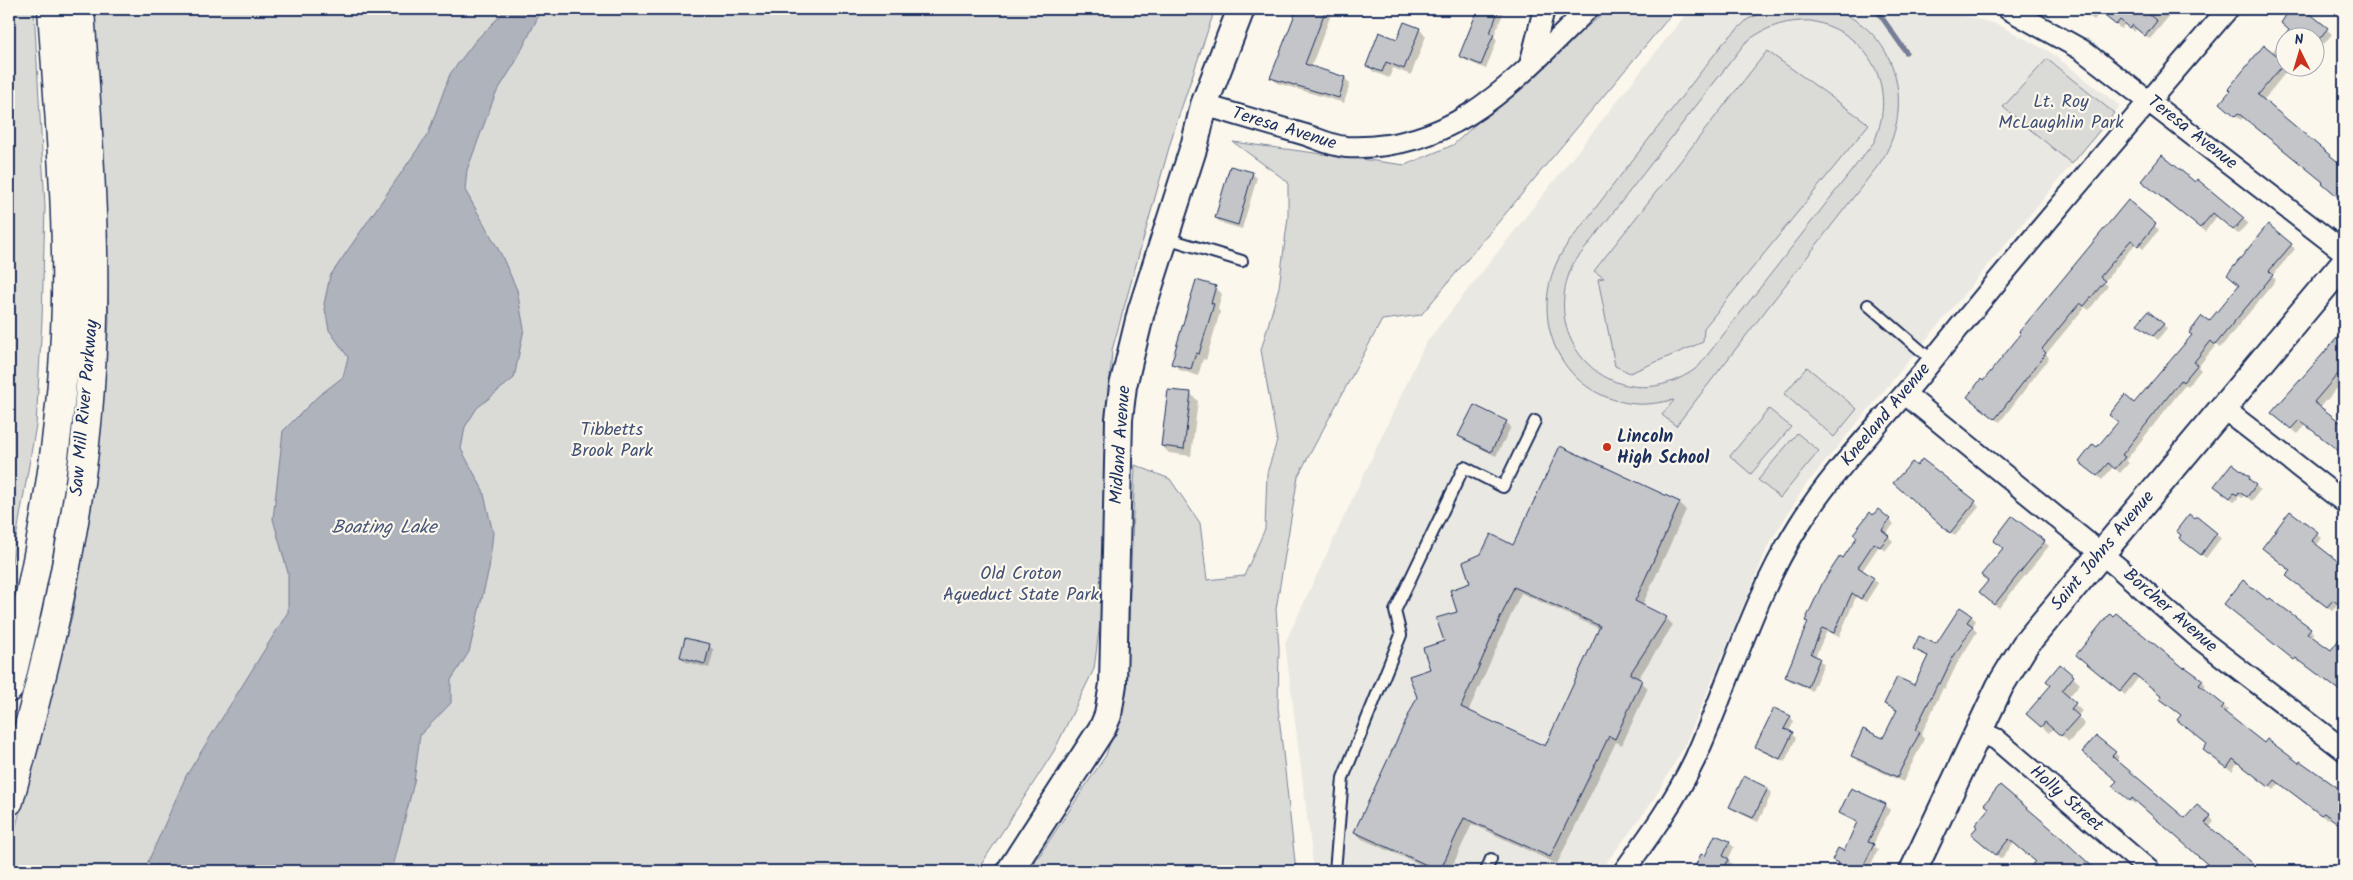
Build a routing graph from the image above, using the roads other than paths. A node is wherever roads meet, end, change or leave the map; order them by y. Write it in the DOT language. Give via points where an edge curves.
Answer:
graph roads {
  1 [pos="52,9"];
  2 [pos="80,9"];
  3 [pos="1241,9"];
  4 [pos="1544,9"];
  5 [pos="1588,9"];
  6 [pos="2008,9"];
  7 [pos="2228,9"];
  8 [pos="1530,65"];
  9 [pos="2150,100"];
  10 [pos="1204,105"];
  11 [pos="1165,237"];
  12 [pos="2344,252"];
  13 [pos="1242,261"];
  14 [pos="2344,263"];
  15 [pos="1868,304"];
  16 [pos="1932,360"];
  17 [pos="1905,394"];
  18 [pos="2223,408"];
  19 [pos="1535,421"];
  20 [pos="2344,502"];
  21 [pos="2102,554"];
  22 [pos="9,688"];
  23 [pos="1978,731"];
  24 [pos="2344,750"];
  25 [pos="9,801"];
  26 [pos="1491,859"];
  27 [pos="1010,871"];
  28 [pos="1335,871"];
  29 [pos="1486,871"];
  30 [pos="1624,871"];
  31 [pos="1913,871"];
  32 [pos="2150,871"];
  1 -- 22 [label="highway, Saw Mill River Parkway" via="65,207 65,334 46,518"];
  2 -- 25 [label="highway, Saw Mill River Parkway" via="95,250 90,388 76,506 63,579"];
  3 -- 10 [label="street, Midland Avenue"];
  4 -- 8 [label="street"];
  5 -- 8 [label="street, Teresa Avenue"];
  6 -- 9 [label="street, Teresa Avenue" via="2082,50"];
  7 -- 9 [label="street, Kneeland Avenue"];
  8 -- 10 [label="street, Teresa Avenue" via="1507,88 1469,116 1424,135 1379,145 1344,147"];
  9 -- 12 [label="street, Teresa Avenue"];
  9 -- 16 [label="street, Kneeland Avenue"];
  10 -- 11 [label="street, Midland Avenue"];
  11 -- 13 [label="lane"];
  11 -- 27 [label="street, Midland Avenue" via="1123,386 1119,419 1114,651 1108,715"];
  14 -- 18 [label="street, Saint Johns Avenue"];
  15 -- 16 [label="lane"];
  16 -- 17 [label="street, Kneeland Avenue"];
  17 -- 21 [label="street, Borcher Avenue"];
  17 -- 30 [label="street, Kneeland Avenue" via="1860,444 1799,524 1751,618 1694,760 1673,801"];
  18 -- 20 [label="street"];
  18 -- 21 [label="street, Saint Johns Avenue"];
  19 -- 28 [label="lane" via="1503,487 1464,467 1395,611 1401,635 1343,778"];
  21 -- 23 [label="street, Saint Johns Avenue" via="2025,645"];
  21 -- 24 [label="street, Borcher Avenue" via="2196,636"];
  23 -- 31 [label="street, Saint Johns Avenue"];
  23 -- 32 [label="street, Holly Street" via="1996,739"];
  26 -- 29 [label="lane"];
}
